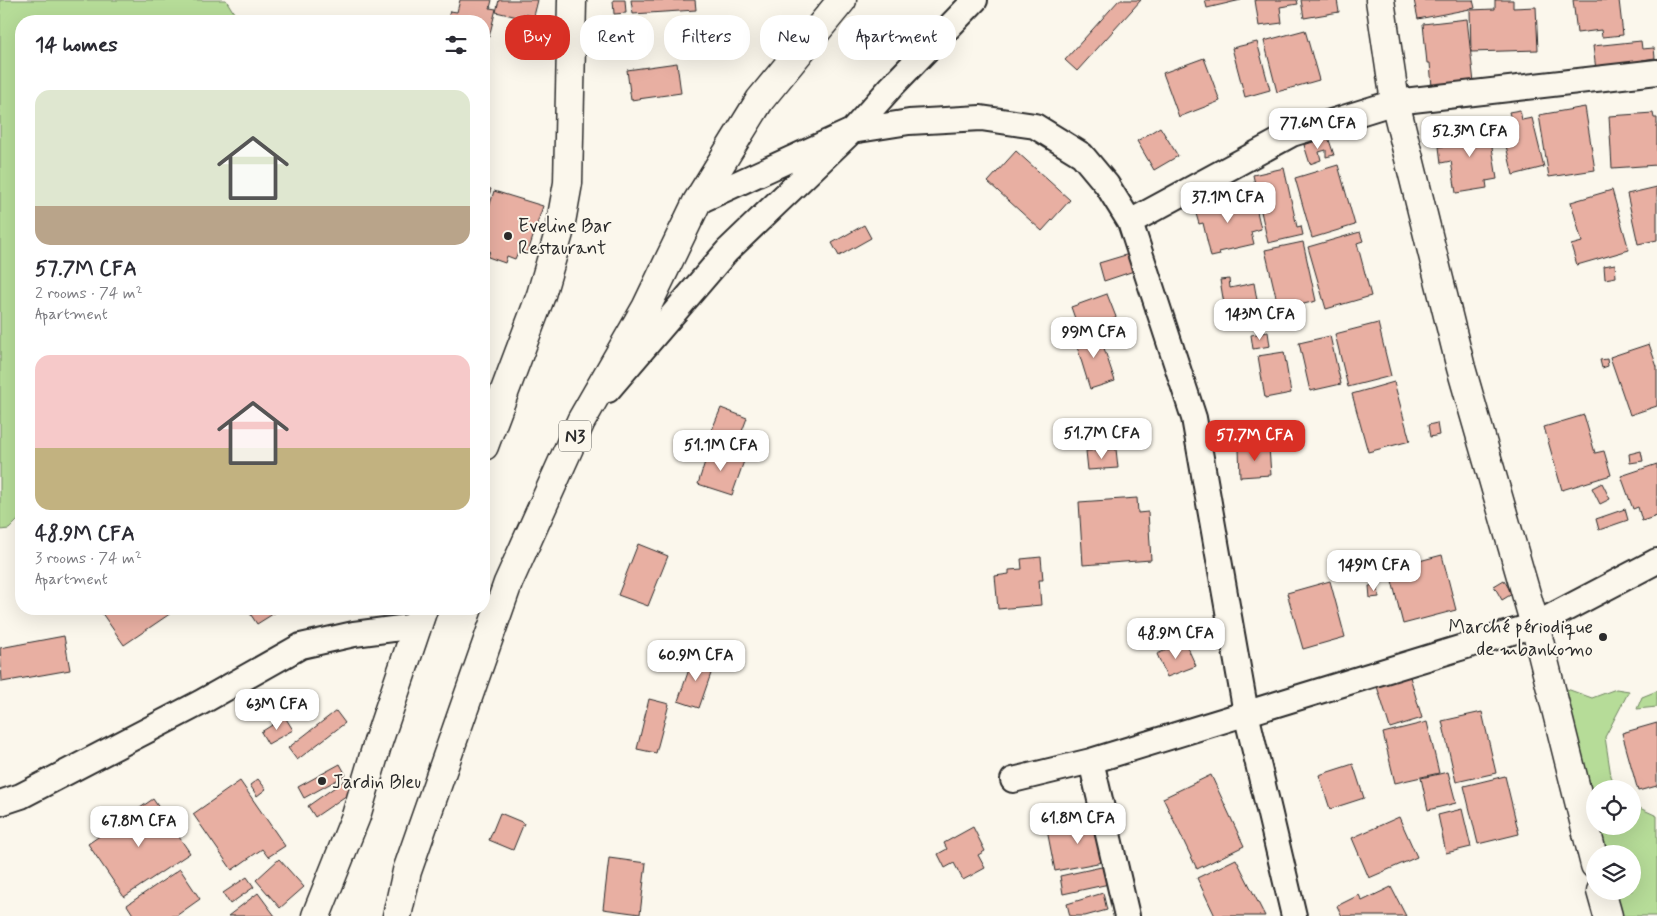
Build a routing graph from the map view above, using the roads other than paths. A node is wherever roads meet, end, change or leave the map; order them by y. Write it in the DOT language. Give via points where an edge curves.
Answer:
graph roads {
  1 [pos="572,0"];
  2 [pos="842,0"];
  3 [pos="975,0"];
  4 [pos="1380,0"];
  5 [pos="1657,72"];
  6 [pos="1395,102"];
  7 [pos="852,131"];
  8 [pos="697,202"];
  9 [pos="1130,222"];
  10 [pos="581,421"];
  11 [pos="490,430"];
  12 [pos="1657,561"];
  13 [pos="419,618"];
  14 [pos="1535,625"];
  15 [pos="1246,713"];
  16 [pos="1091,761"];
  17 [pos="1013,780"];
  18 [pos="0,803"];
  19 [pos="1590,845"];
  20 [pos="1604,900"];
  21 [pos="316,916"];
  22 [pos="396,916"];
  23 [pos="1127,916"];
  24 [pos="1294,916"];
  25 [pos="1608,916"];
  1 -- 11 [label="main road" via="568,184 559,233 541,295"];
  2 -- 8 [label="main road, N3" via="760,100"];
  3 -- 7 [label="street"];
  4 -- 6 [label="main road"];
  5 -- 6 [label="street"];
  6 -- 9 [label="street" via="1292,134"];
  6 -- 14 [label="main road" via="1461,368"];
  7 -- 8 [label="street"];
  7 -- 9 [label="street" via="909,122 981,118 1035,126 1082,155 1107,185"];
  7 -- 10 [label="street" via="727,251"];
  8 -- 10 [label="main road, N3" via="646,308"];
  9 -- 15 [label="street" via="1194,418"];
  10 -- 22 [label="main road, N3" via="508,583 408,871"];
  12 -- 14 [label="street"];
  13 -- 18 [label="street" via="301,646 192,707 21,796"];
  13 -- 21 [label="main road" via="356,816"];
  14 -- 15 [label="street"];
  14 -- 19 [label="main road"];
  15 -- 16 [label="street"];
  15 -- 24 [label="street"];
  16 -- 17 [label="street"];
  16 -- 23 [label="street"];
  20 -- 25 [label="main road"];
}
